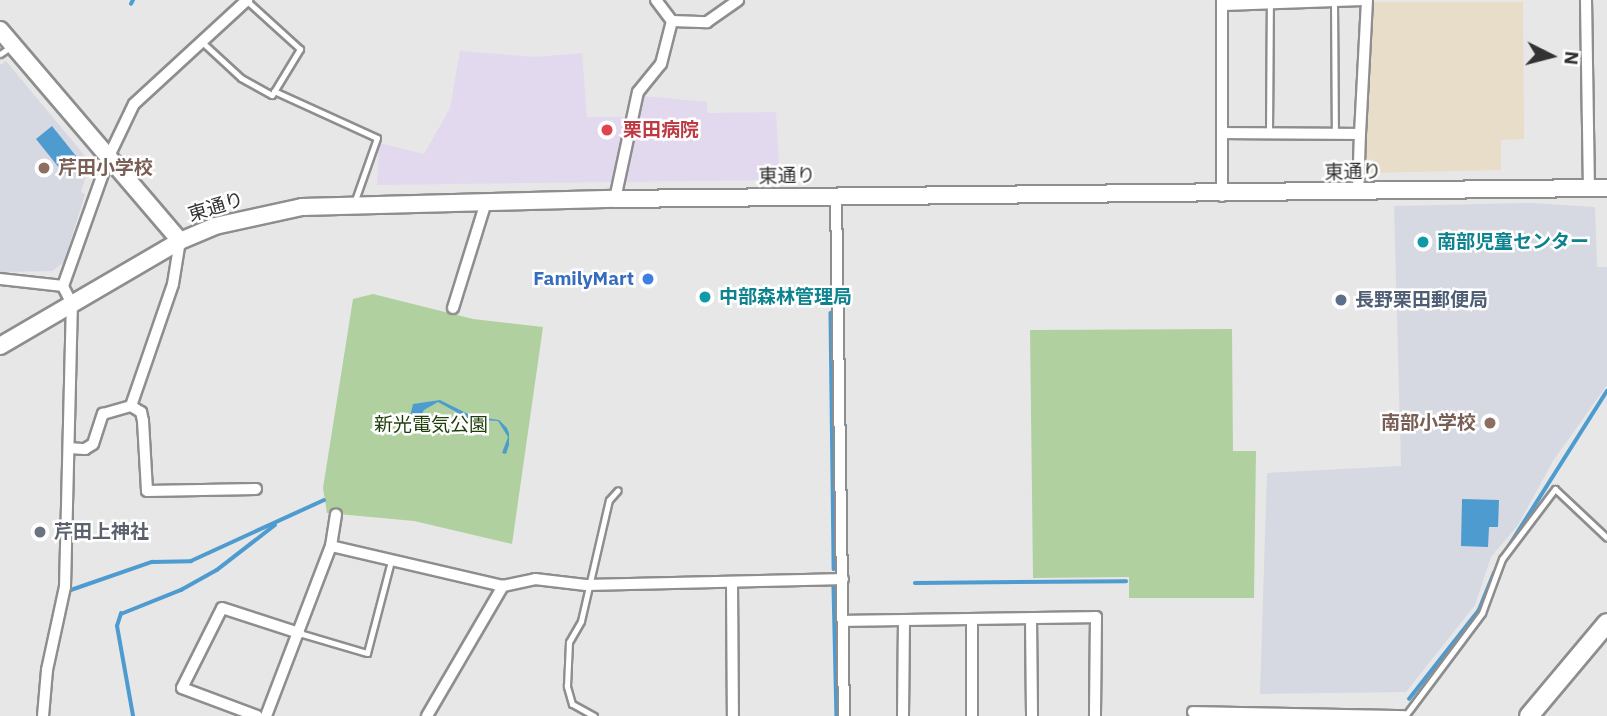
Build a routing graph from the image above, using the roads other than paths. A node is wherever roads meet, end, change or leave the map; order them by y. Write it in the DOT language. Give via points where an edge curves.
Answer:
graph roads {
  1 [pos="247,0"];
  2 [pos="656,0"];
  3 [pos="738,0"];
  4 [pos="1366,0"];
  5 [pos="1586,0"];
  6 [pos="1334,1"];
  7 [pos="1220,2"];
  8 [pos="1270,3"];
  9 [pos="672,21"];
  10 [pos="0,30"];
  11 [pos="200,40"];
  12 [pos="6,50"];
  13 [pos="274,91"];
  14 [pos="1223,133"];
  15 [pos="1269,134"];
  16 [pos="1335,134"];
  17 [pos="1360,134"];
  18 [pos="110,154"];
  19 [pos="1588,188"];
  20 [pos="1607,188"];
  21 [pos="1358,193"];
  22 [pos="1222,196"];
  23 [pos="836,197"];
  24 [pos="614,199"];
  25 [pos="486,202"];
  26 [pos="354,204"];
  27 [pos="180,241"];
  28 [pos="0,279"];
  29 [pos="64,286"];
  30 [pos="72,304"];
  31 [pos="453,308"];
  32 [pos="0,346"];
  33 [pos="131,406"];
  34 [pos="69,448"];
  35 [pos="256,489"];
  36 [pos="618,490"];
  37 [pos="336,514"];
  38 [pos="1607,538"];
  39 [pos="331,546"];
  40 [pos="391,561"];
  41 [pos="843,579"];
  42 [pos="732,584"];
  43 [pos="586,585"];
  44 [pos="503,586"];
  45 [pos="1031,618"];
  46 [pos="972,619"];
  47 [pos="904,620"];
  48 [pos="843,621"];
  49 [pos="1607,623"];
  50 [pos="299,633"];
  51 [pos="1193,712"];
  52 [pos="43,716"];
  53 [pos="257,716"];
  54 [pos="267,716"];
  55 [pos="427,716"];
  56 [pos="594,716"];
  57 [pos="733,716"];
  58 [pos="844,716"];
  59 [pos="903,716"];
  60 [pos="972,716"];
  61 [pos="1032,716"];
  62 [pos="1095,716"];
  63 [pos="1405,716"];
  64 [pos="1529,716"];
  1 -- 11 [label="street"];
  1 -- 13 [label="lane" via="300,49"];
  2 -- 9 [label="street"];
  3 -- 9 [label="street" via="707,22"];
  4 -- 6 [label="street"];
  4 -- 17 [label="street"];
  5 -- 19 [label="street"];
  6 -- 8 [label="street"];
  6 -- 16 [label="lane"];
  7 -- 8 [label="street"];
  7 -- 14 [label="street"];
  8 -- 15 [label="lane"];
  9 -- 24 [label="street" via="661,64 638,92"];
  10 -- 12 [label="street"];
  11 -- 13 [label="lane" via="241,78 272,95"];
  11 -- 18 [label="street" via="134,104"];
  12 -- 18 [label="street"];
  13 -- 26 [label="lane" via="377,138"];
  14 -- 15 [label="street"];
  14 -- 22 [label="street"];
  15 -- 16 [label="street"];
  16 -- 17 [label="street"];
  17 -- 21 [label="street"];
  18 -- 27 [label="street" via="156,217"];
  18 -- 29 [label="street"];
  19 -- 20 [label="street, 東通り"];
  19 -- 21 [label="street, 東通り"];
  21 -- 22 [label="street, 東通り"];
  22 -- 23 [label="street, 東通り"];
  23 -- 24 [label="street, 東通り"];
  23 -- 41 [label="street"];
  24 -- 25 [label="street, 東通り"];
  25 -- 26 [label="street, 東通り"];
  25 -- 31 [label="street"];
  26 -- 27 [label="street, 東通り" via="265,214 215,226"];
  27 -- 30 [label="street, 東通り"];
  27 -- 33 [label="street" via="173,284"];
  28 -- 29 [label="street"];
  29 -- 30 [label="street"];
  30 -- 32 [label="street, 東通り"];
  30 -- 34 [label="street"];
  33 -- 34 [label="street" via="103,414 93,444 85,449"];
  33 -- 35 [label="street" via="141,412 143,421 147,491"];
  34 -- 52 [label="street" via="65,587 47,670"];
  36 -- 43 [label="lane" via="609,500"];
  37 -- 39 [label="street"];
  38 -- 63 [label="lane" via="1555,489 1502,559 1482,613"];
  39 -- 40 [label="street"];
  39 -- 50 [label="street"];
  40 -- 44 [label="street"];
  40 -- 50 [label="lane" via="368,653"];
  41 -- 42 [label="street"];
  41 -- 48 [label="street"];
  42 -- 43 [label="street"];
  42 -- 57 [label="street"];
  43 -- 44 [label="street" via="535,579"];
  43 -- 56 [label="lane" via="581,621 569,642 567,686 572,704"];
  44 -- 55 [label="street"];
  45 -- 46 [label="street"];
  45 -- 61 [label="street"];
  45 -- 62 [label="street" via="1096,617"];
  46 -- 47 [label="street"];
  46 -- 60 [label="street"];
  47 -- 48 [label="street"];
  47 -- 59 [label="street"];
  48 -- 58 [label="street"];
  49 -- 64 [label="main road"];
  50 -- 53 [label="street" via="222,608 182,688"];
  50 -- 54 [label="street"];
  51 -- 63 [label="street"];
}
